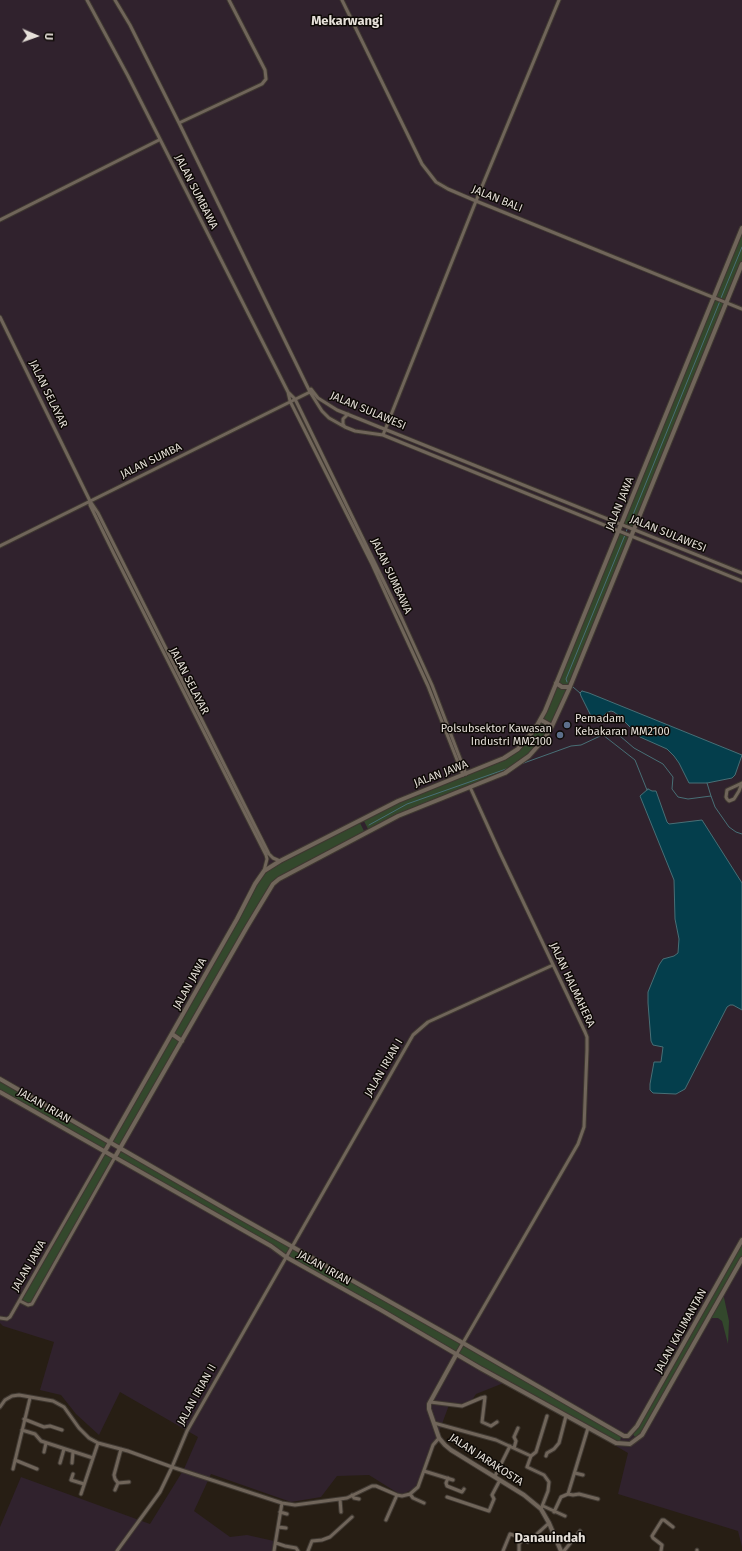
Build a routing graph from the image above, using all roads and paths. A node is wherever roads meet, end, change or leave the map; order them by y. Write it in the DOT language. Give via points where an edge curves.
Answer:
graph roads {
  1 [pos="87,0"];
  2 [pos="115,0"];
  3 [pos="229,0"];
  4 [pos="342,0"];
  5 [pos="559,0"];
  6 [pos="179,123"];
  7 [pos="159,140"];
  8 [pos="476,201"];
  9 [pos="0,220"];
  10 [pos="742,228"];
  11 [pos="742,264"];
  12 [pos="715,298"];
  13 [pos="725,302"];
  14 [pos="742,309"];
  15 [pos="0,317"];
  16 [pos="308,386"];
  17 [pos="288,392"];
  18 [pos="310,392"];
  19 [pos="295,399"];
  20 [pos="290,401"];
  21 [pos="348,414"];
  22 [pos="345,427"];
  23 [pos="385,429"];
  24 [pos="383,435"];
  25 [pos="90,501"];
  26 [pos="623,525"];
  27 [pos="633,529"];
  28 [pos="620,531"];
  29 [pos="630,535"];
  30 [pos="0,546"];
  31 [pos="366,549"];
  32 [pos="742,573"];
  33 [pos="742,581"];
  34 [pos="556,683"];
  35 [pos="570,687"];
  36 [pos="541,720"];
  37 [pos="552,726"];
  38 [pos="465,775"];
  39 [pos="742,783"];
  40 [pos="470,787"];
  41 [pos="261,843"];
  42 [pos="280,861"];
  43 [pos="264,871"];
  44 [pos="553,965"];
  45 [pos="172,1034"];
  46 [pos="182,1041"];
  47 [pos="0,1079"];
  48 [pos="0,1092"];
  49 [pos="110,1142"];
  50 [pos="120,1149"];
  51 [pos="105,1151"];
  52 [pos="115,1157"];
  53 [pos="742,1240"];
  54 [pos="292,1246"];
  55 [pos="286,1257"];
  56 [pos="742,1259"];
  57 [pos="20,1300"];
  58 [pos="0,1318"];
  59 [pos="463,1342"];
  60 [pos="456,1355"];
  61 [pos="30,1398"];
  62 [pos="430,1402"];
  63 [pos="0,1407"];
  64 [pos="547,1416"];
  65 [pos="566,1416"];
  66 [pos="24,1419"];
  67 [pos="497,1422"];
  68 [pos="434,1423"];
  69 [pos="518,1428"];
  70 [pos="588,1428"];
  71 [pos="22,1430"];
  72 [pos="62,1430"];
  73 [pos="634,1431"];
  74 [pos="619,1434"];
  75 [pos="642,1435"];
  76 [pos="439,1438"];
  77 [pos="46,1442"];
  78 [pos="98,1443"];
  79 [pos="616,1443"];
  80 [pos="510,1446"];
  81 [pos="514,1448"];
  82 [pos="64,1449"];
  83 [pos="121,1449"];
  84 [pos="44,1452"];
  85 [pos="73,1452"];
  86 [pos="531,1456"];
  87 [pos="546,1456"];
  88 [pos="93,1458"];
  89 [pos="15,1460"];
  90 [pos="60,1463"];
  91 [pos="72,1463"];
  92 [pos="172,1467"];
  93 [pos="14,1469"];
  94 [pos="37,1469"];
  95 [pos="424,1471"];
  96 [pos="575,1473"];
  97 [pos="73,1474"];
  98 [pos="583,1475"];
  99 [pos="495,1476"];
  100 [pos="448,1478"];
  101 [pos="453,1480"];
  102 [pos="500,1480"];
  103 [pos="129,1482"];
  104 [pos="84,1484"];
  105 [pos="118,1484"];
  106 [pos="464,1489"];
  107 [pos="115,1490"];
  108 [pos="81,1494"];
  109 [pos="410,1494"];
  110 [pos="568,1494"];
  111 [pos="352,1495"];
  112 [pos="397,1495"];
  113 [pos="448,1497"];
  114 [pos="340,1499"];
  115 [pos="359,1499"];
  116 [pos="598,1499"];
  117 [pos="282,1502"];
  118 [pos="424,1503"];
  119 [pos="542,1507"];
  120 [pos="280,1512"];
  121 [pos="341,1512"];
  122 [pos="554,1512"];
  123 [pos="287,1514"];
  124 [pos="565,1516"];
  125 [pos="352,1517"];
  126 [pos="386,1520"];
  127 [pos="549,1523"];
  128 [pos="278,1527"];
  129 [pos="673,1527"];
  130 [pos="286,1528"];
  131 [pos="580,1531"];
  132 [pos="522,1540"];
  133 [pos="276,1543"];
  134 [pos="117,1551"];
  135 [pos="274,1551"];
  136 [pos="298,1551"];
  137 [pos="308,1551"];
  138 [pos="503,1551"];
  139 [pos="519,1551"];
  140 [pos="562,1551"];
  141 [pos="661,1551"];
  1 -- 7 [label="street, JALAN SUMBAWA"];
  2 -- 6 [label="street"];
  3 -- 6 [label="street" via="265,70 266,79 262,84"];
  4 -- 8 [label="street, JALAN BALI" via="425,169 436,182"];
  5 -- 8 [label="street"];
  6 -- 16 [label="street"];
  7 -- 9 [label="street"];
  7 -- 17 [label="street, JALAN SUMBAWA"];
  8 -- 12 [label="street, JALAN BALI"];
  8 -- 23 [label="street"];
  10 -- 12 [label="street, JALAN JAWA"];
  11 -- 13 [label="street, JALAN JAWA"];
  12 -- 13 [label="street, JALAN BALI"];
  12 -- 26 [label="street, JALAN JAWA"];
  13 -- 14 [label="street, JALAN BALI"];
  13 -- 27 [label="street, JALAN JAWA"];
  15 -- 25 [label="street, JALAN SELAYAR"];
  16 -- 18 [label="street, JALAN SULAWESI"];
  16 -- 21 [label="street, JALAN SULAWESI" via="325,403"];
  17 -- 19 [label="street, JALAN SUMBAWA"];
  17 -- 20 [label="street, JALAN SUMBAWA"];
  18 -- 19 [label="street, JALAN SUMBA"];
  18 -- 22 [label="street, JALAN SULAWESI" via="329,418"];
  19 -- 20 [label="street, JALAN SUMBA"];
  19 -- 31 [label="street, JALAN SUMBAWA"];
  20 -- 25 [label="street, JALAN SUMBA"];
  20 -- 31 [label="street, JALAN SUMBAWA"];
  21 -- 22 [label="street" via="343,419"];
  21 -- 23 [label="street, JALAN SULAWESI"];
  22 -- 24 [label="street, JALAN SULAWESI"];
  23 -- 24 [label="street"];
  23 -- 26 [label="street, JALAN SULAWESI"];
  24 -- 28 [label="street, JALAN SULAWESI"];
  25 -- 30 [label="street, JALAN SUMBA"];
  25 -- 41 [label="street, JALAN SELAYAR"];
  26 -- 27 [label="street, JALAN SULAWESI"];
  26 -- 28 [label="street, JALAN JAWA"];
  27 -- 29 [label="street, JALAN JAWA"];
  27 -- 32 [label="street, JALAN SULAWESI"];
  28 -- 29 [label="street, JALAN SULAWESI"];
  28 -- 34 [label="street, JALAN JAWA"];
  29 -- 33 [label="street, JALAN SULAWESI"];
  29 -- 35 [label="street, JALAN JAWA"];
  31 -- 38 [label="street, JALAN SUMBAWA" via="432,685"];
  34 -- 35 [label="street" via="562,687"];
  34 -- 36 [label="street, JALAN JAWA"];
  35 -- 37 [label="street, JALAN JAWA"];
  36 -- 37 [label="street"];
  36 -- 38 [label="street, JALAN JAWA" via="529,737 511,754 494,764"];
  37 -- 40 [label="street, JALAN JAWA" via="538,747 521,763 505,773"];
  38 -- 42 [label="street, JALAN JAWA" via="398,801"];
  39 -- 39 [label="street" via="734,799 727,800 727,790"];
  40 -- 44 [label="street, JALAN HALMAHERA"];
  40 -- 46 [label="street, JALAN JAWA" via="398,816 279,879 267,893"];
  41 -- 42 [label="street, JALAN SELAYAR" via="271,856"];
  41 -- 43 [label="street, JALAN SELAYAR" via="267,857"];
  42 -- 43 [label="street, JALAN JAWA"];
  43 -- 45 [label="street, JALAN JAWA"];
  44 -- 54 [label="street, JALAN IRIAN I" via="467,1003 428,1022 418,1030"];
  44 -- 59 [label="street, JALAN HALMAHERA" via="586,1037 582,1134"];
  45 -- 46 [label="street"];
  45 -- 49 [label="street, JALAN JAWA"];
  46 -- 50 [label="street, JALAN JAWA"];
  47 -- 49 [label="street, JALAN IRIAN"];
  48 -- 51 [label="street, JALAN IRIAN"];
  49 -- 50 [label="street, JALAN IRIAN"];
  49 -- 51 [label="street, JALAN JAWA"];
  50 -- 52 [label="street, JALAN JAWA"];
  50 -- 54 [label="street, JALAN IRIAN"];
  51 -- 52 [label="street, JALAN IRIAN"];
  51 -- 57 [label="street, JALAN JAWA"];
  52 -- 55 [label="street, JALAN IRIAN"];
  52 -- 57 [label="street, JALAN JAWA" via="32,1304 28,1305"];
  53 -- 73 [label="street, JALAN KALIMANTAN"];
  54 -- 55 [label="street, JALAN IRIAN II"];
  54 -- 59 [label="street, JALAN IRIAN"];
  55 -- 60 [label="street, JALAN IRIAN"];
  55 -- 92 [label="street, JALAN IRIAN II" via="187,1431"];
  56 -- 75 [label="street, JALAN KALIMANTAN"];
  57 -- 58 [label="street" via="7,1320"];
  59 -- 60 [label="street, JALAN HALMAHERA"];
  59 -- 74 [label="street, JALAN IRIAN"];
  60 -- 62 [label="street"];
  60 -- 65 [label="street, JALAN IRIAN"];
  61 -- 63 [label="street" via="12,1396"];
  61 -- 66 [label="street"];
  61 -- 78 [label="street" via="61,1404 84,1434"];
  62 -- 67 [label="street" via="462,1406 485,1397 482,1422 491,1426"];
  62 -- 68 [label="street, JALAN JARAKOSTA" via="429,1409"];
  64 -- 86 [label="street" via="536,1452"];
  65 -- 70 [label="street, JALAN IRIAN"];
  65 -- 87 [label="street" via="559,1443"];
  66 -- 71 [label="street"];
  66 -- 72 [label="street" via="44,1427"];
  68 -- 76 [label="street, JALAN JARAKOSTA"];
  68 -- 80 [label="street" via="494,1439"];
  69 -- 81 [label="street" via="514,1437"];
  70 -- 79 [label="street, JALAN IRIAN"];
  70 -- 96 [label="street"];
  71 -- 77 [label="street" via="36,1434 40,1441"];
  71 -- 89 [label="street"];
  73 -- 74 [label="street" via="628,1436"];
  73 -- 75 [label="street" via="637,1437"];
  74 -- 79 [label="street" via="620,1441"];
  75 -- 79 [label="street" via="630,1444"];
  76 -- 95 [label="street" via="433,1445"];
  76 -- 99 [label="street, JALAN JARAKOSTA" via="451,1450"];
  77 -- 82 [label="street"];
  77 -- 84 [label="street"];
  78 -- 83 [label="street"];
  78 -- 88 [label="street"];
  80 -- 81 [label="street"];
  80 -- 99 [label="street"];
  81 -- 86 [label="street"];
  82 -- 85 [label="street"];
  82 -- 90 [label="street"];
  83 -- 92 [label="street"];
  83 -- 105 [label="street" via="114,1475"];
  85 -- 88 [label="street"];
  85 -- 91 [label="street"];
  86 -- 119 [label="street" via="527,1467 544,1475 549,1482"];
  88 -- 104 [label="street"];
  89 -- 93 [label="street"];
  89 -- 94 [label="street"];
  92 -- 117 [label="street"];
  92 -- 134 [label="street, JALAN IRIAN II" via="160,1492"];
  95 -- 100 [label="street"];
  95 -- 109 [label="street" via="418,1487"];
  96 -- 98 [label="street"];
  96 -- 110 [label="street"];
  97 -- 104 [label="street" via="71,1480"];
  99 -- 102 [label="street, JALAN JARAKOSTA"];
  100 -- 101 [label="street"];
  100 -- 106 [label="street" via="447,1486 462,1492"];
  102 -- 113 [label="street" via="492,1495 494,1499 489,1511"];
  102 -- 119 [label="street, JALAN JARAKOSTA"];
  103 -- 105 [label="street"];
  104 -- 108 [label="street"];
  105 -- 107 [label="street"];
  109 -- 112 [label="street"];
  109 -- 118 [label="street"];
  110 -- 116 [label="street"];
  110 -- 122 [label="street" via="561,1497"];
  111 -- 112 [label="street" via="374,1486"];
  111 -- 114 [label="street"];
  111 -- 115 [label="street"];
  112 -- 126 [label="street"];
  114 -- 117 [label="street" via="295,1505"];
  114 -- 121 [label="street"];
  117 -- 120 [label="street"];
  119 -- 122 [label="street"];
  119 -- 127 [label="street, JALAN JARAKOSTA"];
  120 -- 123 [label="street"];
  120 -- 128 [label="street"];
  122 -- 124 [label="street"];
  125 -- 137 [label="street" via="330,1537 312,1541"];
  127 -- 132 [label="street" via="528,1542"];
  127 -- 140 [label="street, JALAN JARAKOSTA"];
  128 -- 130 [label="street"];
  128 -- 133 [label="street"];
  129 -- 141 [label="street" via="661,1520 652,1536 662,1545"];
  131 -- 140 [label="street"];
  132 -- 138 [label="street" via="510,1534"];
  132 -- 139 [label="street"];
  133 -- 135 [label="street"];
  133 -- 136 [label="street"];
}
